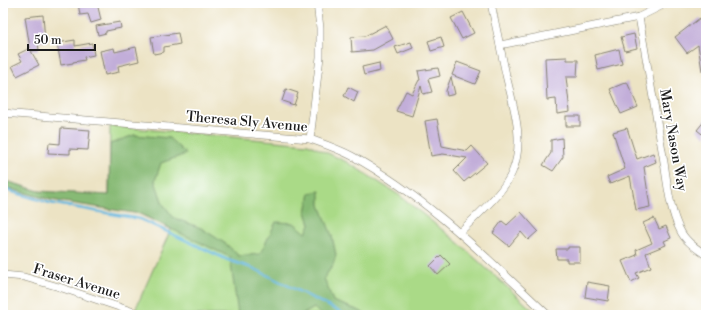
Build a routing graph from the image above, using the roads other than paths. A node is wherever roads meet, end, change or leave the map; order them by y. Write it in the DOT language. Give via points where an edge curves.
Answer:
graph roads {
  1 [pos="317,3"];
  2 [pos="491,3"];
  3 [pos="667,3"];
  4 [pos="639,18"];
  5 [pos="500,45"];
  6 [pos="3,113"];
  7 [pos="310,138"];
  8 [pos="460,232"];
  9 [pos="706,255"];
  10 [pos="3,275"];
  11 [pos="143,315"];
  12 [pos="548,315"];
  1 -- 7 [label="street" via="320,57"];
  2 -- 5 [label="street"];
  3 -- 4 [label="street"];
  4 -- 5 [label="street"];
  4 -- 9 [label="street, Mary Nason Way" via="676,221 686,240"];
  5 -- 8 [label="street" via="516,119 518,140 515,163 510,176 497,195"];
  6 -- 7 [label="street, Theresa Sly Avenue"];
  7 -- 8 [label="street, Theresa Sly Avenue" via="352,156 406,190"];
  8 -- 12 [label="street, Theresa Sly Avenue"];
  10 -- 11 [label="street, Fraser Avenue" via="24,277"];
}
